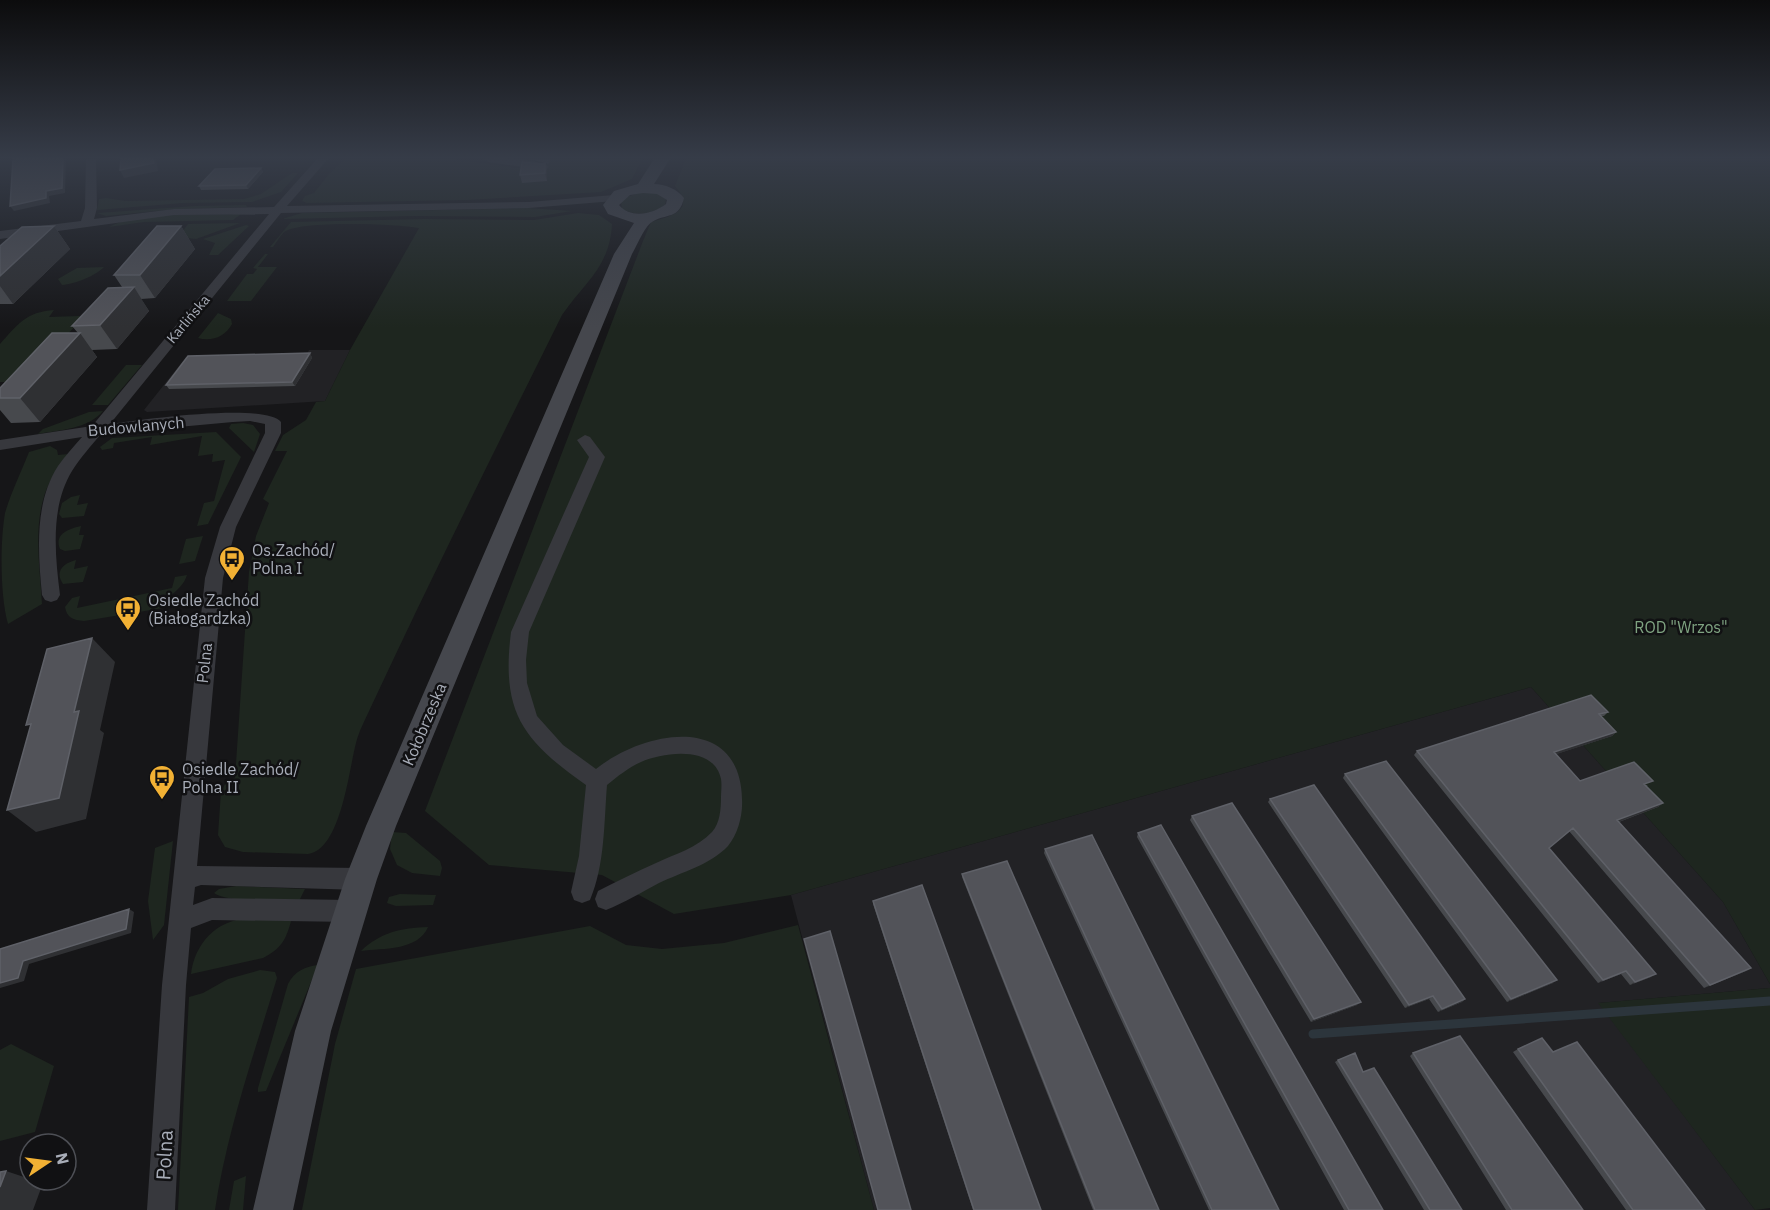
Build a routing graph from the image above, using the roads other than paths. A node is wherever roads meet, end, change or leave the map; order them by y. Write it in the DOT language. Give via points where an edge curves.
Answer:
graph roads {
  1 [pos="89,215"];
  2 [pos="144,215"];
  3 [pos="274,215"];
  4 [pos="621,215"];
  5 [pos="657,215"];
  6 [pos="627,218"];
  7 [pos="646,218"];
  8 [pos="87,222"];
  9 [pos="0,235"];
  10 [pos="623,254"];
  11 [pos="273,422"];
  12 [pos="98,428"];
  13 [pos="585,440"];
  14 [pos="0,445"];
  15 [pos="51,596"];
  16 [pos="597,781"];
  17 [pos="184,880"];
  18 [pos="582,892"];
  19 [pos="356,895"];
  20 [pos="606,899"];
  21 [pos="180,921"];
  22 [pos="161,1210"];
  23 [pos="273,1210"];
  1 -- 8 [label="street"];
  2 -- 8 [label="street"];
  3 -- 12 [label="street, Karlińska"];
  4 -- 6 [label="main road"];
  5 -- 7 [label="main road"];
  6 -- 7 [label="main road"];
  6 -- 10 [label="main road, Kołobrzeska"];
  7 -- 10 [label="main road, Kołobrzeska"];
  8 -- 9 [label="street"];
  10 -- 19 [label="main road, Kołobrzeska" via="381,826"];
  11 -- 12 [label="street, Budowlanych" via="240,417"];
  11 -- 17 [label="street, Polna" via="273,433 235,510 216,562"];
  12 -- 14 [label="street, Budowlanych"];
  12 -- 15 [label="street, Karlińska" via="65,468 52,496 48,558"];
  13 -- 16 [label="street" via="597,457 520,632 516,661 523,711 540,738"];
  16 -- 18 [label="street" via="590,856"];
  16 -- 20 [label="street" via="617,763 644,751 686,745 711,750 723,760 732,787 729,821 722,837 698,857"];
  17 -- 19 [label="street" via="201,875"];
  17 -- 21 [label="street, Polna"];
  19 -- 21 [label="street" via="212,909"];
  19 -- 23 [label="main road, Kołobrzeska" via="303,1071"];
  21 -- 22 [label="street, Polna"];
}
